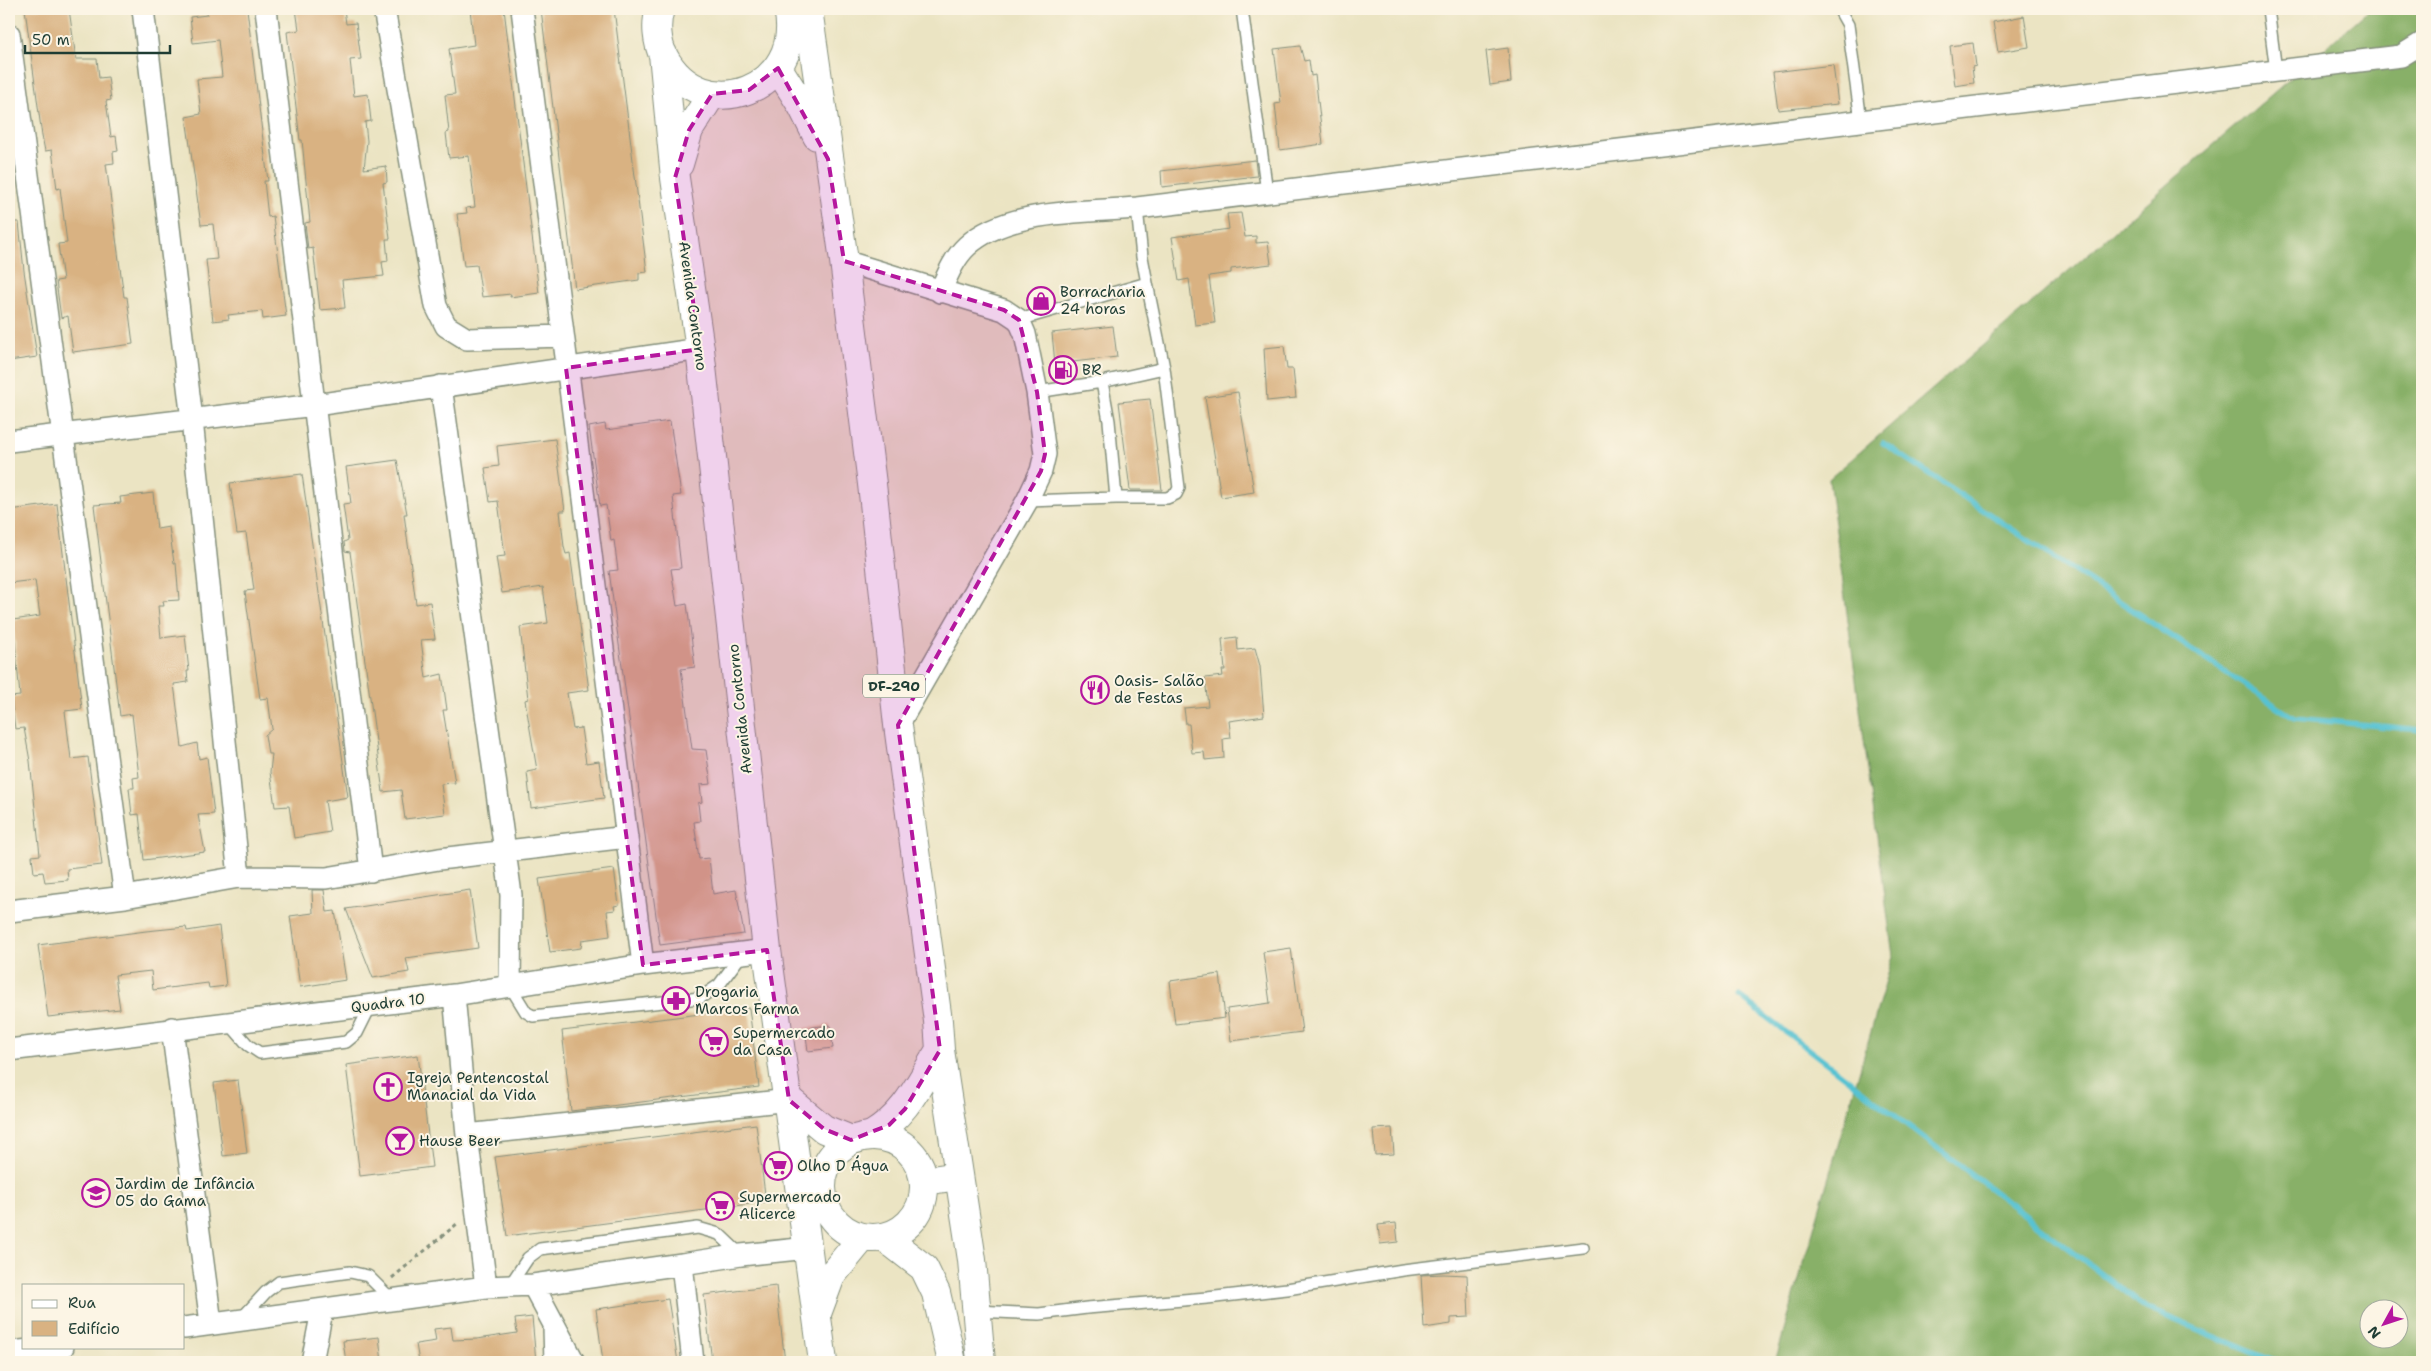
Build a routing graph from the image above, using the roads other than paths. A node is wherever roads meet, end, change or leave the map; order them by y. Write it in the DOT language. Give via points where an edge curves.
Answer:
graph roads {
  1 [pos="143,9"];
  2 [pos="266,9"];
  3 [pos="384,9"];
  4 [pos="522,9"];
  5 [pos="788,9"];
  6 [pos="808,9"];
  7 [pos="1242,9"];
  8 [pos="1839,9"];
  9 [pos="2268,9"];
  10 [pos="658,15"];
  11 [pos="9,34"];
  12 [pos="2422,43"];
  13 [pos="663,54"];
  14 [pos="778,68"];
  15 [pos="2276,71"];
  16 [pos="712,94"];
  17 [pos="1861,121"];
  18 [pos="828,159"];
  19 [pos="675,178"];
  20 [pos="1267,192"];
  21 [pos="1137,208"];
  22 [pos="844,261"];
  23 [pos="1147,283"];
  24 [pos="940,292"];
  25 [pos="1018,320"];
  26 [pos="562,336"];
  27 [pos="700,349"];
  28 [pos="566,368"];
  29 [pos="1164,368"];
  30 [pos="1102,382"];
  31 [pos="441,386"];
  32 [pos="1037,392"];
  33 [pos="315,404"];
  34 [pos="192,420"];
  35 [pos="62,435"];
  36 [pos="9,442"];
  37 [pos="1116,498"];
  38 [pos="1028,501"];
  39 [pos="898,725"];
  40 [pos="626,837"];
  41 [pos="504,852"];
  42 [pos="371,872"];
  43 [pos="239,877"];
  44 [pos="125,897"];
  45 [pos="9,911"];
  46 [pos="755,952"];
  47 [pos="643,966"];
  48 [pos="510,986"];
  49 [pos="454,995"];
  50 [pos="371,1005"];
  51 [pos="228,1022"];
  52 [pos="172,1028"];
  53 [pos="9,1050"];
  54 [pos="940,1050"];
  55 [pos="789,1100"];
  56 [pos="467,1134"];
  57 [pos="861,1137"];
  58 [pos="959,1176"];
  59 [pos="924,1181"];
  60 [pos="811,1193"];
  61 [pos="873,1237"];
  62 [pos="808,1248"];
  63 [pos="1583,1248"];
  64 [pos="741,1255"];
  65 [pos="682,1264"];
  66 [pos="510,1284"];
  67 [pos="533,1285"];
  68 [pos="486,1287"];
  69 [pos="386,1294"];
  70 [pos="976,1310"];
  71 [pos="322,1311"];
  72 [pos="817,1314"];
  73 [pos="241,1319"];
  74 [pos="553,1319"];
  75 [pos="211,1324"];
  76 [pos="185,1328"];
  77 [pos="9,1352"];
  78 [pos="57,1353"];
  79 [pos="312,1362"];
  80 [pos="555,1362"];
  81 [pos="574,1362"];
  82 [pos="694,1362"];
  83 [pos="824,1362"];
  84 [pos="952,1362"];
  85 [pos="981,1362"];
  1 -- 34 [label="street"];
  2 -- 33 [label="street"];
  3 -- 26 [label="street" via="436,306 446,326 467,338"];
  4 -- 26 [label="street"];
  5 -- 14 [label="main road" via="791,33"];
  6 -- 18 [label="main road, DF-290"];
  7 -- 20 [label="lane"];
  8 -- 17 [label="lane" via="1848,25"];
  9 -- 15 [label="lane"];
  10 -- 13 [label="main road, Avenida Contorno"];
  11 -- 35 [label="street"];
  12 -- 15 [label="street" via="2401,56"];
  13 -- 16 [label="main road" via="673,71 688,84"];
  13 -- 19 [label="main road, Avenida Contorno"];
  14 -- 16 [label="main road" via="749,90"];
  14 -- 18 [label="main road" via="802,106"];
  15 -- 17 [label="street"];
  16 -- 19 [label="main road" via="689,130"];
  17 -- 20 [label="street"];
  18 -- 22 [label="main road, DF-290"];
  19 -- 27 [label="main road, Avenida Contorno"];
  20 -- 21 [label="street"];
  21 -- 23 [label="lane"];
  21 -- 24 [label="street" via="1029,218 1000,227 968,245 948,273"];
  22 -- 24 [label="street"];
  22 -- 39 [label="main road, DF-290"];
  23 -- 25 [label="lane"];
  23 -- 29 [label="lane"];
  24 -- 25 [label="street" via="1004,310"];
  25 -- 32 [label="street" via="1025,334"];
  26 -- 28 [label="street"];
  27 -- 28 [label="street"];
  27 -- 46 [label="main road, Avenida Contorno"];
  28 -- 31 [label="street"];
  28 -- 40 [label="street"];
  29 -- 30 [label="lane"];
  29 -- 37 [label="lane" via="1180,488 1167,498"];
  30 -- 32 [label="lane"];
  30 -- 37 [label="lane"];
  31 -- 33 [label="street"];
  31 -- 41 [label="street"];
  32 -- 38 [label="street" via="1045,454"];
  33 -- 34 [label="street"];
  33 -- 42 [label="street"];
  34 -- 35 [label="street"];
  34 -- 43 [label="street"];
  35 -- 36 [label="street"];
  35 -- 44 [label="street"];
  37 -- 38 [label="lane"];
  38 -- 39 [label="street"];
  39 -- 54 [label="main road, DF-290"];
  40 -- 41 [label="street"];
  40 -- 47 [label="street"];
  41 -- 42 [label="street" via="439,859"];
  41 -- 48 [label="street" via="511,895"];
  42 -- 43 [label="street" via="326,878"];
  43 -- 44 [label="street"];
  44 -- 45 [label="street"];
  46 -- 47 [label="street, Quadra 10"];
  46 -- 48 [label="lane" via="700,998 533,1016 526,1012"];
  46 -- 55 [label="main road, Avenida Contorno"];
  47 -- 48 [label="street, Quadra 10"];
  48 -- 49 [label="street, Quadra 10"];
  49 -- 50 [label="street, Quadra 10"];
  49 -- 56 [label="street"];
  50 -- 51 [label="street, Quadra 10"];
  50 -- 51 [label="lane" via="358,1032 346,1042 260,1053"];
  51 -- 52 [label="street, Quadra 10"];
  52 -- 53 [label="street, Quadra 10"];
  52 -- 75 [label="street"];
  54 -- 57 [label="main road" via="904,1109 889,1125"];
  54 -- 58 [label="main road, DF-290"];
  55 -- 56 [label="street"];
  55 -- 57 [label="main road" via="824,1129"];
  55 -- 60 [label="main road, Avenida Contorno"];
  56 -- 68 [label="street"];
  57 -- 59 [label="main road" via="893,1139 902,1145 917,1160"];
  57 -- 60 [label="main road" via="834,1152"];
  58 -- 59 [label="main road"];
  58 -- 70 [label="main road, DF-290"];
  59 -- 61 [label="main road" via="922,1202 912,1221 899,1231"];
  60 -- 61 [label="main road" via="835,1222 848,1231"];
  60 -- 62 [label="main road, Avenida Contorno"];
  61 -- 72 [label="main road" via="831,1276"];
  61 -- 84 [label="main road" via="924,1268 936,1292"];
  62 -- 64 [label="street"];
  62 -- 72 [label="main road, Avenida Contorno"];
  63 -- 70 [label="lane" via="1207,1298 1039,1314"];
  64 -- 65 [label="street"];
  64 -- 66 [label="lane" via="719,1234 698,1228 540,1249 528,1258"];
  65 -- 67 [label="street"];
  65 -- 82 [label="street"];
  66 -- 67 [label="street"];
  66 -- 68 [label="street"];
  67 -- 74 [label="street"];
  68 -- 69 [label="street"];
  69 -- 71 [label="street"];
  69 -- 73 [label="lane" via="368,1276 350,1272 279,1282"];
  70 -- 85 [label="main road, DF-290"];
  71 -- 73 [label="street"];
  71 -- 79 [label="street"];
  72 -- 83 [label="main road, Avenida Contorno"];
  73 -- 75 [label="street"];
  74 -- 80 [label="street"];
  74 -- 81 [label="street"];
  75 -- 76 [label="street"];
  77 -- 78 [label="street"];
}
